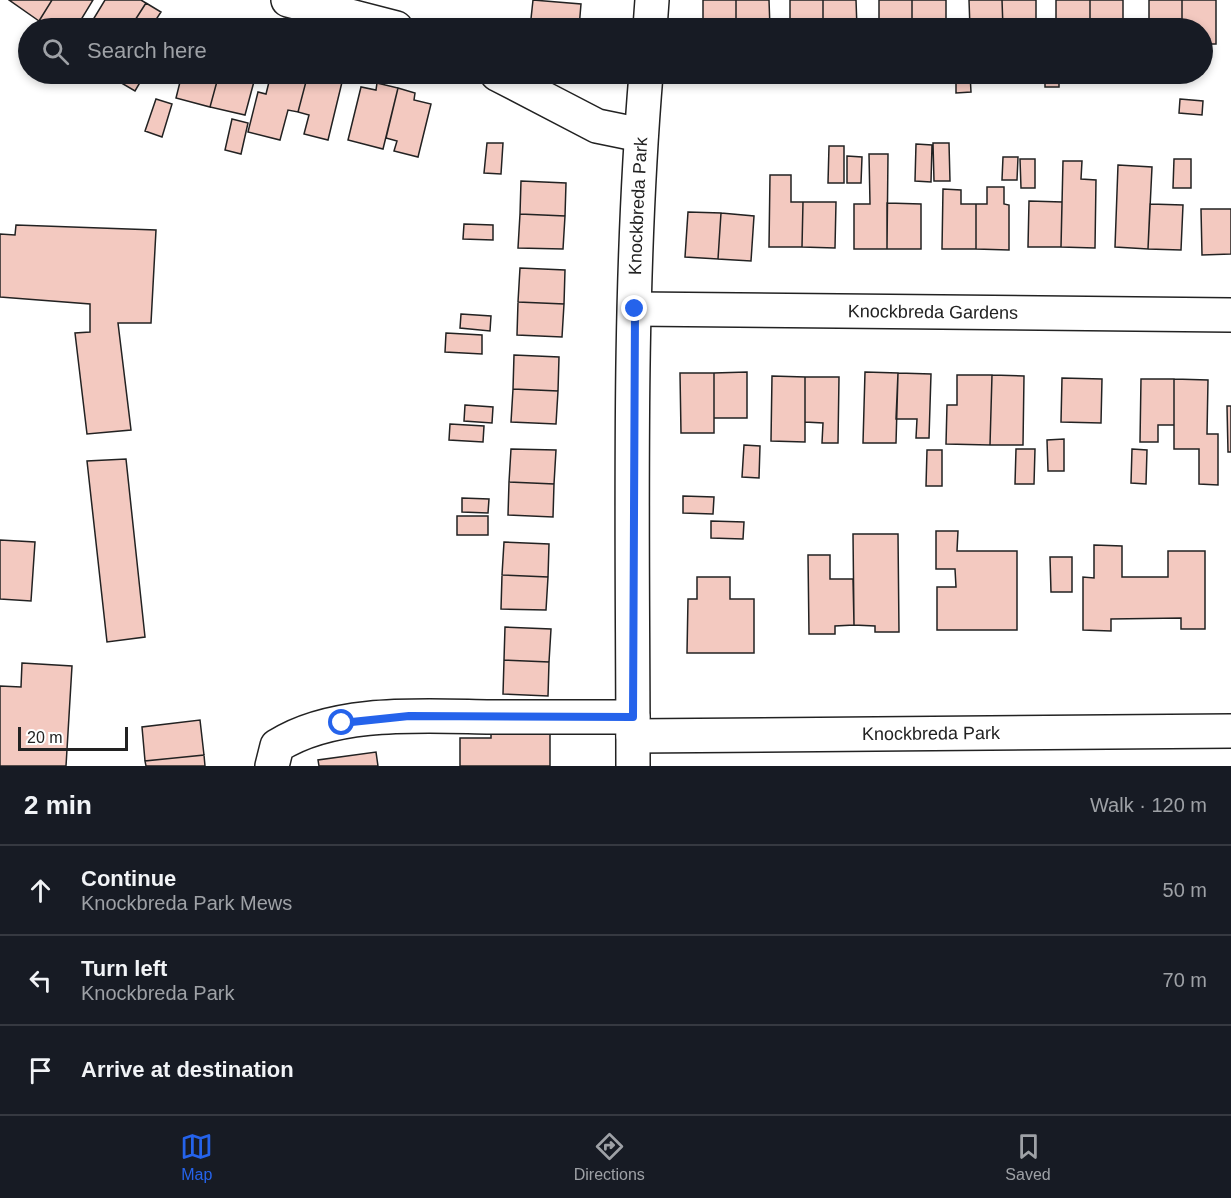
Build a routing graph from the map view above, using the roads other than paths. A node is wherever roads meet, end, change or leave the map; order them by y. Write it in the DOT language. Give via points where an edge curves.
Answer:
graph roads {
  1 [pos="288,0"];
  2 [pos="652,0"];
  3 [pos="357,18"];
  4 [pos="651,18"];
  5 [pos="516,84"];
  6 [pos="645,84"];
  7 [pos="641,135"];
  8 [pos="635,309"];
  9 [pos="1231,315"];
  10 [pos="1231,731"];
  11 [pos="633,740"];
  12 [pos="272,766"];
  1 -- 3 [label="street"];
  2 -- 4 [label="street"];
  5 -- 7 [label="street" via="597,126"];
  6 -- 7 [label="street, Knockbreda Park"];
  7 -- 8 [label="street, Knockbreda Park"];
  8 -- 9 [label="street, Knockbreda Gardens"];
  8 -- 11 [label="street, Knockbreda Park"];
  10 -- 11 [label="street, Knockbreda Park"];
  11 -- 12 [label="street" via="409,716 342,723 295,735 277,746"];
}
